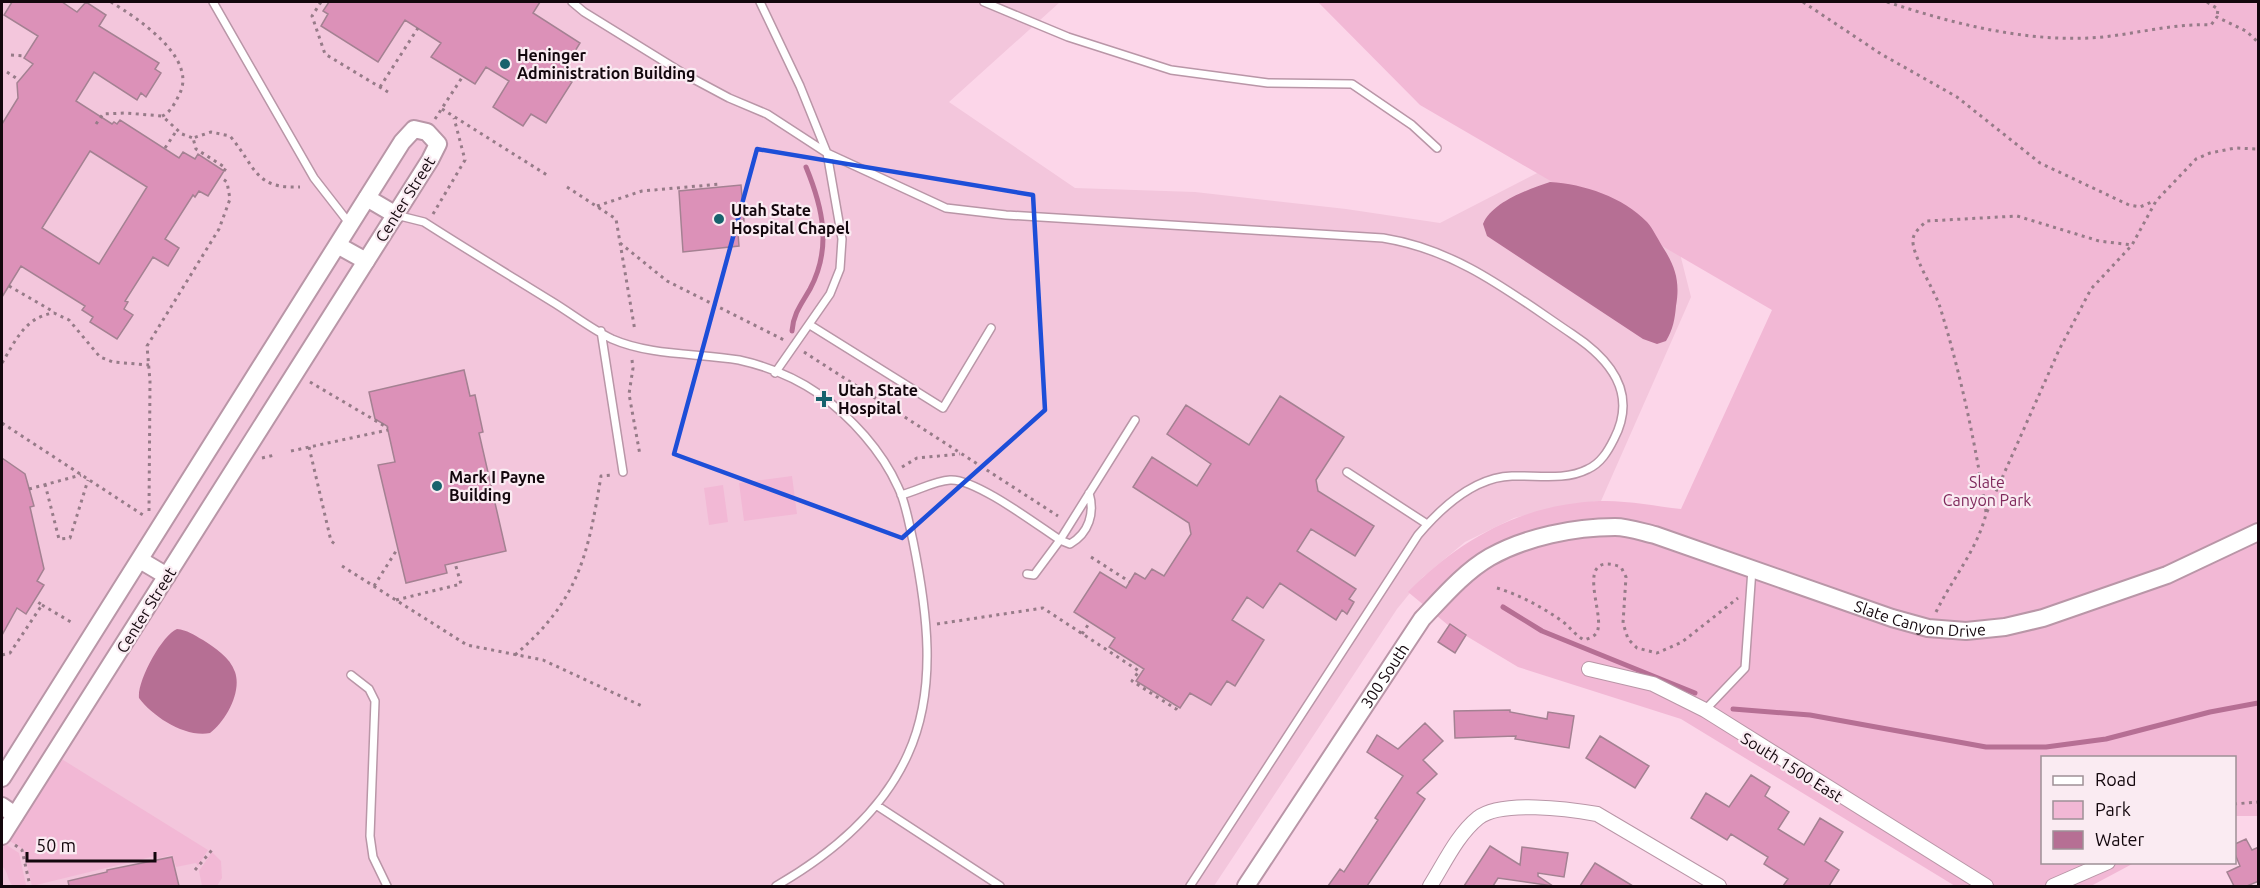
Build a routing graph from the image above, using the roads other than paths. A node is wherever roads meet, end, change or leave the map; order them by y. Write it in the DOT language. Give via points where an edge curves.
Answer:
graph roads {
  1 [pos="213,2"];
  2 [pos="572,2"];
  3 [pos="760,2"];
  4 [pos="984,2"];
  5 [pos="1437,148"];
  6 [pos="827,153"];
  7 [pos="367,198"];
  8 [pos="396,216"];
  9 [pos="351,225"];
  10 [pos="339,246"];
  11 [pos="366,261"];
  12 [pos="810,325"];
  13 [pos="991,328"];
  14 [pos="601,331"];
  15 [pos="776,373"];
  16 [pos="1135,420"];
  17 [pos="623,472"];
  18 [pos="1347,472"];
  19 [pos="1089,493"];
  20 [pos="901,495"];
  21 [pos="1427,524"];
  22 [pos="1579,530"];
  23 [pos="2259,532"];
  24 [pos="1060,540"];
  25 [pos="140,560"];
  26 [pos="1752,569"];
  27 [pos="1027,574"];
  28 [pos="167,576"];
  29 [pos="1589,669"];
  30 [pos="351,675"];
  31 [pos="1705,711"];
  32 [pos="2,778"];
  33 [pos="876,805"];
  34 [pos="8,810"];
  35 [pos="8,840"];
  36 [pos="2103,864"];
  37 [pos="387,886"];
  38 [pos="776,886"];
  39 [pos="1000,886"];
  40 [pos="1190,886"];
  41 [pos="1246,886"];
  42 [pos="1430,886"];
  43 [pos="1719,886"];
  44 [pos="1986,886"];
  45 [pos="2053,886"];
  1 -- 9 [label="lane" via="314,178"];
  2 -- 6 [label="lane" via="686,75 767,114"];
  3 -- 6 [label="lane"];
  4 -- 5 [label="lane" via="1068,37 1172,70 1268,83 1352,84 1412,125"];
  6 -- 12 [label="lane" via="842,239 840,269"];
  6 -- 21 [label="lane" via="946,208 970,212 1410,242 1479,272 1599,354 1613,370 1624,414 1600,461 1587,470 1549,477 1509,476 1488,482 1448,503"];
  7 -- 8 [label="street"];
  7 -- 8 [label="street, Center Street" via="402,142 414,129 427,132 438,144"];
  7 -- 9 [label="street, Center Street"];
  8 -- 11 [label="street, Center Street"];
  8 -- 14 [label="lane" via="424,222"];
  9 -- 10 [label="street, Center Street"];
  10 -- 11 [label="street"];
  10 -- 25 [label="street, Center Street"];
  11 -- 28 [label="street, Center Street"];
  12 -- 13 [label="lane" via="943,408"];
  12 -- 15 [label="lane"];
  14 -- 15 [label="lane" via="613,339 647,348 737,360"];
  14 -- 17 [label="lane"];
  15 -- 20 [label="lane" via="819,394 864,434"];
  16 -- 19 [label="lane"];
  18 -- 21 [label="lane"];
  19 -- 24 [label="lane"];
  19 -- 24 [label="lane" via="1092,515 1078,540 1070,544"];
  20 -- 24 [label="lane" via="951,480 965,482"];
  20 -- 33 [label="lane" via="920,576 926,625 925,690 908,754"];
  21 -- 40 [label="lane"];
  22 -- 26 [label="street, Slate Canyon Drive" via="1617,527 1655,535"];
  22 -- 41 [label="street, 300 South" via="1534,540 1490,557 1422,619"];
  23 -- 26 [label="street, Slate Canyon Drive" via="2167,575 2043,618 1966,631 1928,628"];
  24 -- 27 [label="lane" via="1034,575"];
  25 -- 28 [label="street"];
  25 -- 32 [label="street, Center Street"];
  26 -- 31 [label="lane" via="1745,668"];
  28 -- 34 [label="street, Center Street"];
  29 -- 31 [label="street, South 1500 East" via="1653,684"];
  30 -- 37 [label="lane" via="369,689 375,701 370,836 373,857"];
  31 -- 44 [label="street, South 1500 East"];
  33 -- 38 [label="lane" via="836,845"];
  33 -- 39 [label="lane"];
  34 -- 35 [label="street, Center Street"];
  36 -- 45 [label="street"];
  42 -- 43 [label="street" via="1466,830 1489,811 1526,809 1597,814"];
}
